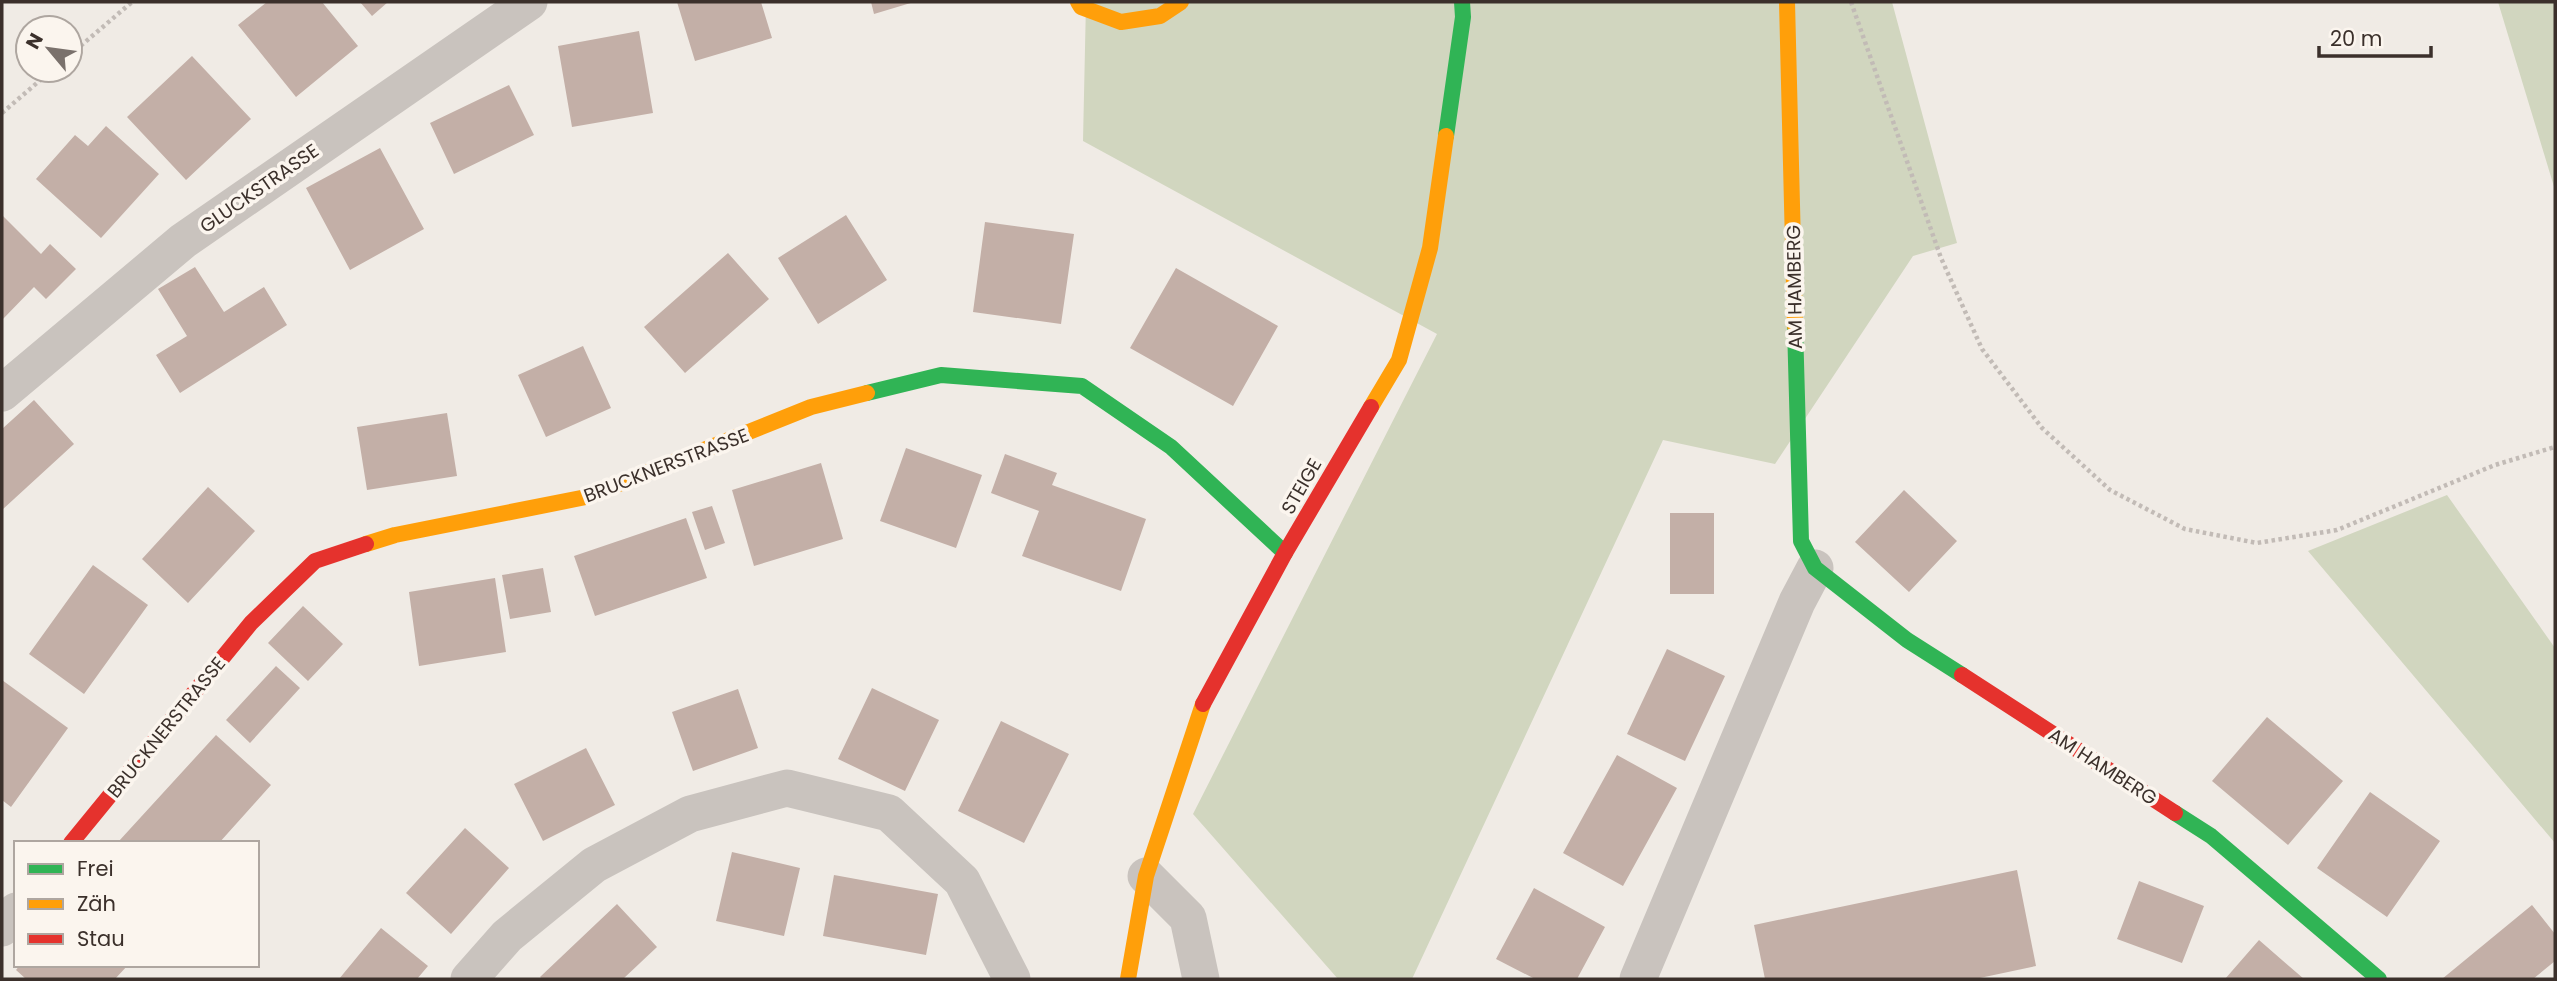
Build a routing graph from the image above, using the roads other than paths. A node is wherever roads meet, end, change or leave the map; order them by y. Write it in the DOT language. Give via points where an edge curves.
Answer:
graph roads {
  1 [pos="529,2"];
  2 [pos="1078,2"];
  3 [pos="1181,2"];
  4 [pos="1462,2"];
  5 [pos="1787,2"];
  6 [pos="2,393"];
  7 [pos="1285,553"];
  8 [pos="1815,568"];
  9 [pos="73,841"];
  10 [pos="1146,876"];
  11 [pos="14,913"];
  12 [pos="2,928"];
  13 [pos="469,979"];
  14 [pos="1012,979"];
  15 [pos="1128,979"];
  16 [pos="1201,979"];
  17 [pos="1638,979"];
  18 [pos="2379,979"];
  1 -- 6 [label="street, GLUCKSTRASSE" via="183,241"];
  2 -- 3 [label="street" via="1121,22 1160,16"];
  4 -- 7 [label="street, STEIGE" via="1430,248 1399,360"];
  5 -- 8 [label="street, AM HAMBERG" via="1801,541"];
  7 -- 9 [label="street, BRUCKNERSTRASSE" via="1171,447 1082,386 941,375 811,407 586,498 395,535 315,561 251,623"];
  7 -- 10 [label="street, STEIGE" via="1199,711"];
  8 -- 17 [label="street"];
  8 -- 18 [label="street, AM HAMBERG" via="1907,640 2211,836"];
  10 -- 15 [label="street, STEIGE"];
  10 -- 16 [label="street" via="1188,918"];
  11 -- 12 [label="street"];
  13 -- 14 [label="street" via="507,936 594,865 690,814 787,788 889,813 962,881"];
}
